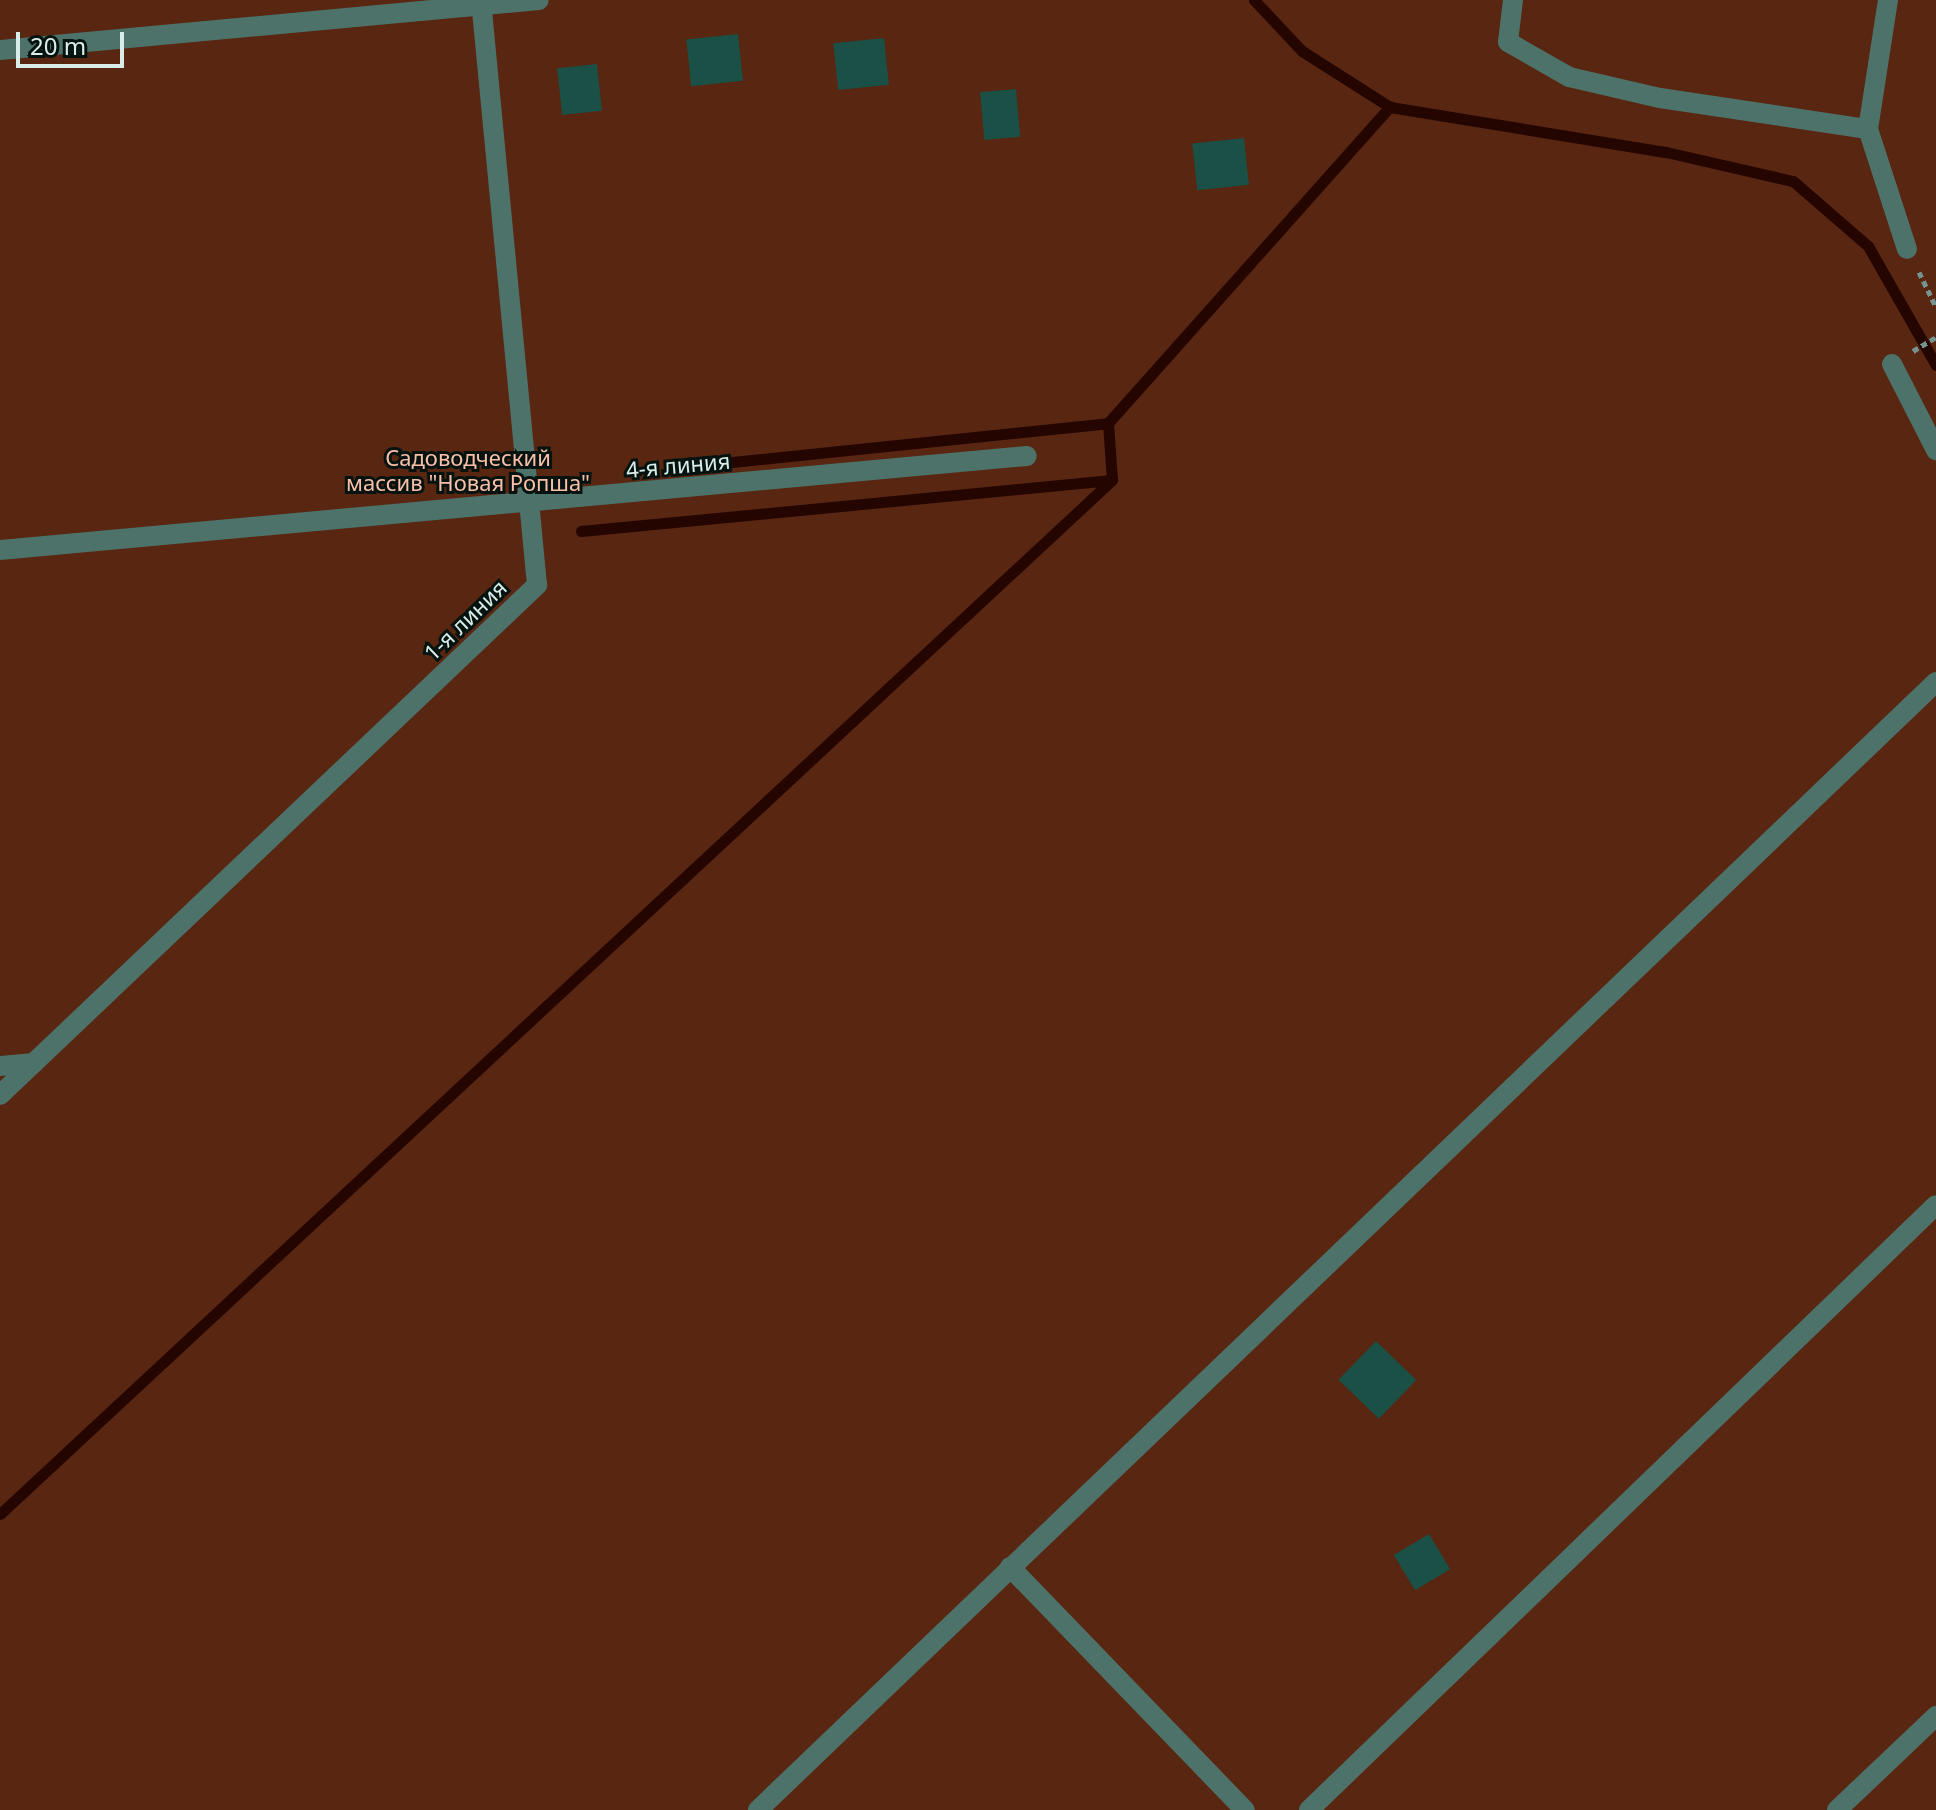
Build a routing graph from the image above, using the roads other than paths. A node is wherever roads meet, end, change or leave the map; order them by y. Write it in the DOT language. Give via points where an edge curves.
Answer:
graph roads {
  1 [pos="539,0"];
  2 [pos="1513,0"];
  3 [pos="1888,0"];
  4 [pos="481,3"];
  5 [pos="0,50"];
  6 [pos="1868,129"];
  7 [pos="1907,249"];
  8 [pos="1901,358"];
  9 [pos="1936,450"];
  10 [pos="1027,456"];
  11 [pos="529,503"];
  12 [pos="0,550"];
  13 [pos="1936,682"];
  14 [pos="34,1063"];
  15 [pos="0,1066"];
  16 [pos="0,1095"];
  17 [pos="1936,1205"];
  18 [pos="1010,1567"];
  19 [pos="1936,1716"];
  20 [pos="758,1810"];
  21 [pos="1245,1810"];
  22 [pos="1309,1810"];
  23 [pos="1837,1810"];
  1 -- 4 [label="street"];
  2 -- 6 [label="street" via="1508,42 1569,77 1660,98"];
  3 -- 6 [label="street"];
  4 -- 5 [label="street"];
  4 -- 11 [label="street, 1-я линия"];
  6 -- 7 [label="street"];
  8 -- 9 [label="street"];
  10 -- 11 [label="street, 4-я линия"];
  11 -- 12 [label="street, 4-я линия"];
  11 -- 14 [label="street, 1-я линия" via="537,585"];
  13 -- 18 [label="street"];
  14 -- 15 [label="street"];
  14 -- 16 [label="street, 1-я линия"];
  17 -- 22 [label="street"];
  18 -- 20 [label="street"];
  18 -- 21 [label="street"];
  19 -- 23 [label="street"];
}
